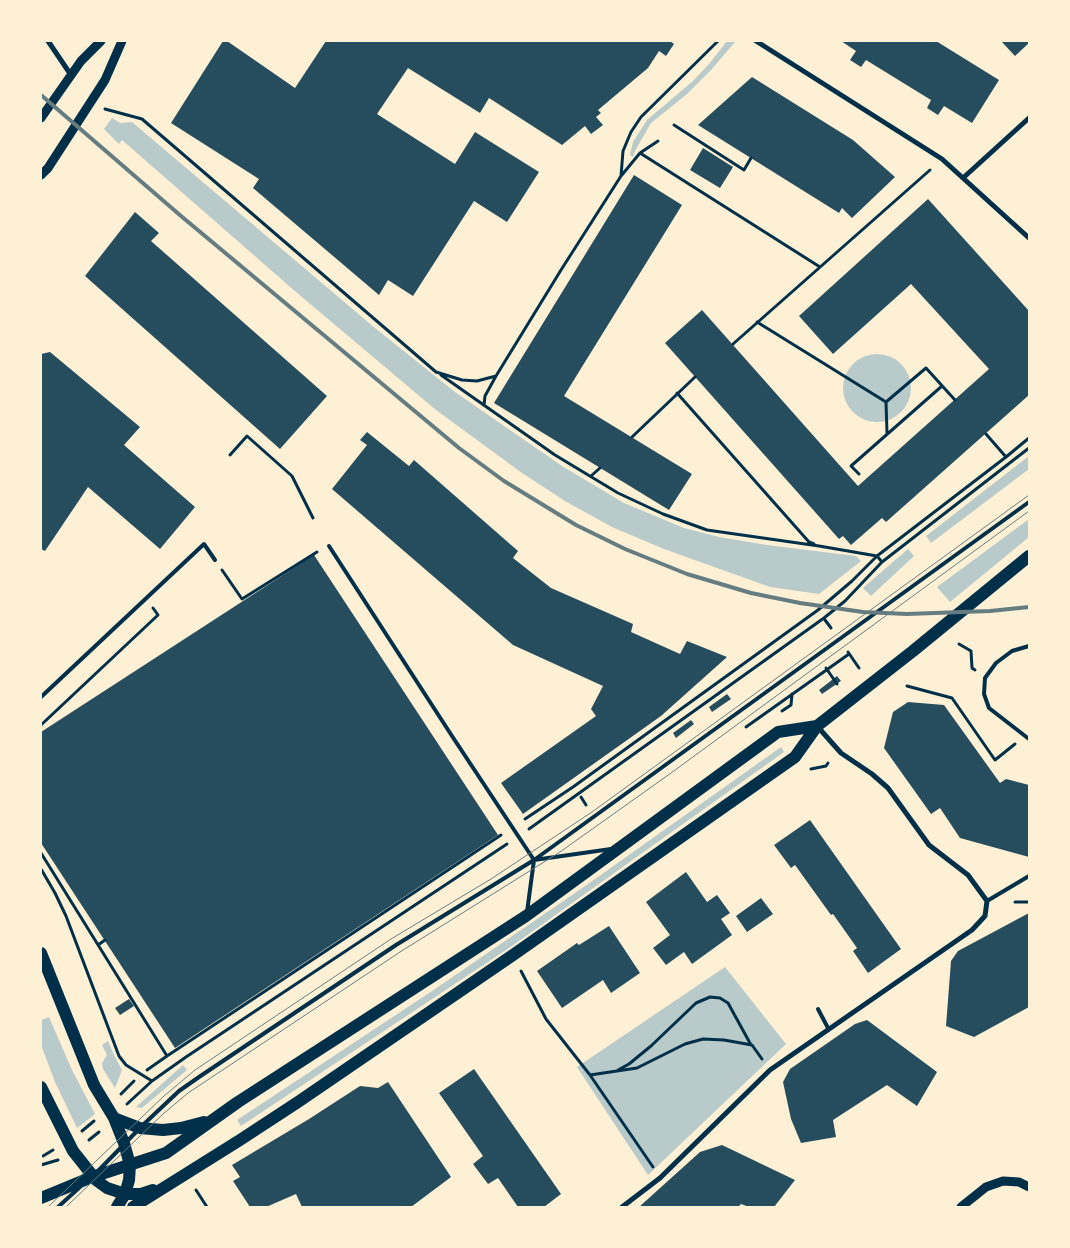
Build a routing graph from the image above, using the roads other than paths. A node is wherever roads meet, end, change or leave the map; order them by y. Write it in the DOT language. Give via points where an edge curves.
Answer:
graph roads {
  1 [pos="48,41"];
  2 [pos="100,41"];
  3 [pos="122,41"];
  4 [pos="756,41"];
  5 [pos="71,75"];
  6 [pos="41,118"];
  7 [pos="1029,118"];
  8 [pos="41,175"];
  9 [pos="963,178"];
  10 [pos="1029,238"];
  11 [pos="1029,502"];
  12 [pos="329,546"];
  13 [pos="1029,556"];
  14 [pos="215,560"];
  15 [pos="1029,646"];
  16 [pos="41,697"];
  17 [pos="817,726"];
  18 [pos="1027,738"];
  19 [pos="621,847"];
  20 [pos="534,860"];
  21 [pos="1029,876"];
  22 [pos="986,901"];
  23 [pos="526,916"];
  24 [pos="41,953"];
  25 [pos="818,1009"];
  26 [pos="828,1028"];
  27 [pos="41,1087"];
  28 [pos="114,1118"];
  29 [pos="212,1120"];
  30 [pos="140,1128"];
  31 [pos="124,1143"];
  32 [pos="130,1165"];
  33 [pos="92,1177"];
  34 [pos="167,1186"];
  35 [pos="1029,1187"];
  36 [pos="125,1194"];
  37 [pos="41,1198"];
  38 [pos="58,1207"];
  39 [pos="117,1207"];
  40 [pos="133,1207"];
  41 [pos="622,1207"];
  42 [pos="961,1207"];
  1 -- 5 [label="street"];
  2 -- 5 [label="street"];
  3 -- 8 [label="street" via="94,99"];
  4 -- 9 [label="street" via="942,159"];
  5 -- 6 [label="street"];
  7 -- 9 [label="street"];
  9 -- 10 [label="street"];
  11 -- 20 [label="lane"];
  12 -- 20 [label="lane"];
  13 -- 17 [label="main road"];
  14 -- 16 [label="lane" via="204,544"];
  15 -- 18 [label="lane" via="1012,651 996,663 985,678 984,694 989,708"];
  17 -- 19 [label="main road" via="778,732"];
  17 -- 22 [label="street" via="841,753 888,788 929,845 968,875"];
  17 -- 34 [label="main road" via="795,757 513,955 265,1124"];
  19 -- 20 [label="lane"];
  19 -- 23 [label="main road"];
  20 -- 23 [label="lane"];
  20 -- 30 [label="lane" via="396,946 199,1077"];
  21 -- 22 [label="lane"];
  22 -- 26 [label="street" via="985,916 972,930"];
  23 -- 29 [label="main road"];
  24 -- 28 [label="main road" via="94,1084"];
  25 -- 26 [label="lane"];
  26 -- 41 [label="street" via="770,1070 660,1178"];
  27 -- 33 [label="main road" via="73,1151"];
  28 -- 30 [label="main road"];
  28 -- 31 [label="main road"];
  29 -- 30 [label="main road" via="182,1128"];
  29 -- 32 [label="main road" via="166,1153"];
  30 -- 31 [label="lane"];
  31 -- 32 [label="main road"];
  31 -- 33 [label="lane"];
  32 -- 33 [label="main road"];
  32 -- 36 [label="main road"];
  33 -- 36 [label="main road" via="107,1188"];
  33 -- 37 [label="main road"];
  33 -- 38 [label="lane"];
  34 -- 36 [label="main road" via="141,1194"];
  34 -- 40 [label="main road"];
  35 -- 42 [label="street" via="1019,1182 1003,1181 986,1188"];
  36 -- 39 [label="main road"];
}
